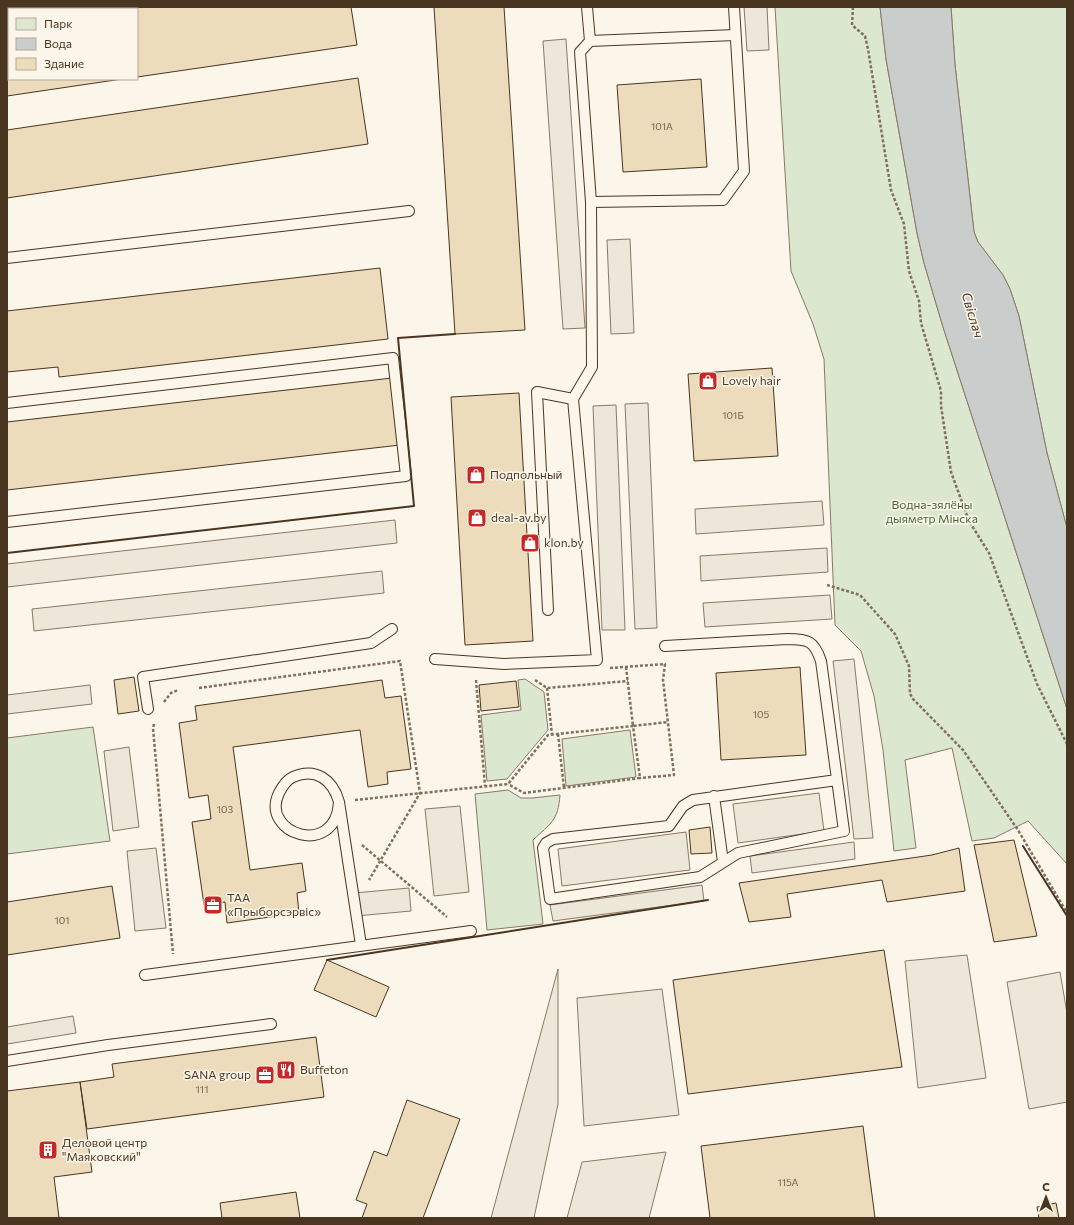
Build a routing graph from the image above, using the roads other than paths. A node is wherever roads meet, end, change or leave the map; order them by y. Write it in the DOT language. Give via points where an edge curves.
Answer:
graph roads {
  1 [pos="587,7"];
  2 [pos="734,7"];
  3 [pos="735,35"];
  4 [pos="590,41"];
  5 [pos="591,202"];
  6 [pos="409,211"];
  7 [pos="7,258"];
  8 [pos="573,399"];
  9 [pos="7,403"];
  10 [pos="7,522"];
  11 [pos="548,610"];
  12 [pos="392,629"];
  13 [pos="665,646"];
  14 [pos="435,659"];
  15 [pos="148,710"];
  16 [pos="837,780"];
  17 [pos="714,796"];
  18 [pos="339,802"];
  19 [pos="723,862"];
  20 [pos="468,932"];
  21 [pos="361,946"];
  22 [pos="145,975"];
  23 [pos="271,1024"];
  24 [pos="7,1061"];
  1 -- 4 [label="lane"];
  2 -- 3 [label="lane"];
  3 -- 4 [label="lane"];
  3 -- 5 [label="lane" via="744,171 723,200"];
  4 -- 5 [label="lane" via="580,52"];
  5 -- 8 [label="lane" via="592,367"];
  6 -- 7 [label="lane"];
  8 -- 11 [label="lane" via="537,392"];
  8 -- 14 [label="lane" via="597,660 504,664"];
  9 -- 10 [label="lane" via="393,358 406,476"];
  12 -- 15 [label="lane" via="371,643 143,677"];
  13 -- 16 [label="lane" via="787,639 810,642 817,649 822,661"];
  16 -- 17 [label="lane"];
  16 -- 19 [label="lane" via="844,831 738,852"];
  17 -- 19 [label="lane"];
  17 -- 19 [label="lane" via="693,800 683,806 669,826 553,839 546,843 543,848 550,899 700,877"];
  18 -- 18 [label="lane" via="332,785 325,778 306,774 292,777 283,785 277,797 276,808 284,826 300,835 309,836 327,830 339,811"];
  18 -- 21 [label="lane"];
  20 -- 21 [label="lane"];
  21 -- 22 [label="lane"];
  23 -- 24 [label="lane"];
}
